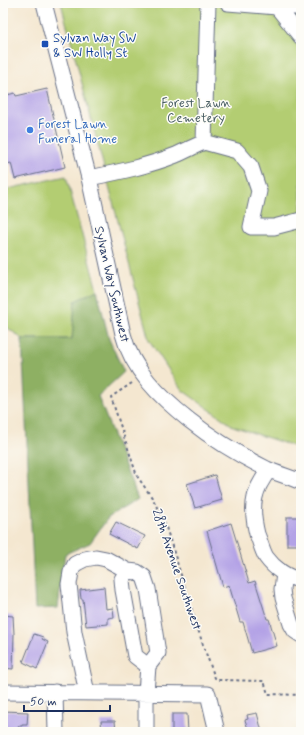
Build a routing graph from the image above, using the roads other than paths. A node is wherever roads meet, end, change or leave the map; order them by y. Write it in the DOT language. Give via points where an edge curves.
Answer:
graph roads {
  1 [pos="44,3"];
  2 [pos="208,3"];
  3 [pos="228,3"];
  4 [pos="277,7"];
  5 [pos="301,7"];
  6 [pos="301,37"];
  7 [pos="204,142"];
  8 [pos="89,178"];
  9 [pos="301,220"];
  10 [pos="268,470"];
  11 [pos="301,482"];
  12 [pos="128,571"];
  13 [pos="284,574"];
  14 [pos="301,580"];
  15 [pos="301,635"];
  16 [pos="148,666"];
  17 [pos="3,692"];
  18 [pos="56,692"];
  19 [pos="87,693"];
  20 [pos="146,693"];
  21 [pos="56,732"];
  22 [pos="146,732"];
  23 [pos="217,732"];
  1 -- 8 [label="street, Sylvan Way Southwest"];
  2 -- 7 [label="street"];
  3 -- 4 [label="street"];
  4 -- 5 [label="street"];
  4 -- 6 [label="street"];
  7 -- 8 [label="street" via="150,164"];
  7 -- 9 [label="street" via="237,152 251,167 259,191 251,227 274,227"];
  8 -- 10 [label="street, Sylvan Way Southwest" via="124,340 140,370 173,408 231,450"];
  10 -- 11 [label="street, Sylvan Way Southwest"];
  10 -- 13 [label="street" via="255,496 255,524 266,556"];
  12 -- 16 [label="street" via="122,579 123,590 136,656"];
  12 -- 16 [label="street" via="137,572 144,577 148,589 158,653"];
  12 -- 19 [label="street" via="106,559 96,557 75,564 71,572 69,584 74,632"];
  13 -- 14 [label="street"];
  13 -- 15 [label="street" via="283,598 291,624"];
  16 -- 20 [label="street"];
  17 -- 18 [label="street"];
  18 -- 19 [label="street"];
  18 -- 21 [label="street"];
  19 -- 20 [label="street"];
  20 -- 22 [label="street"];
  20 -- 23 [label="street" via="208,694"];
}
